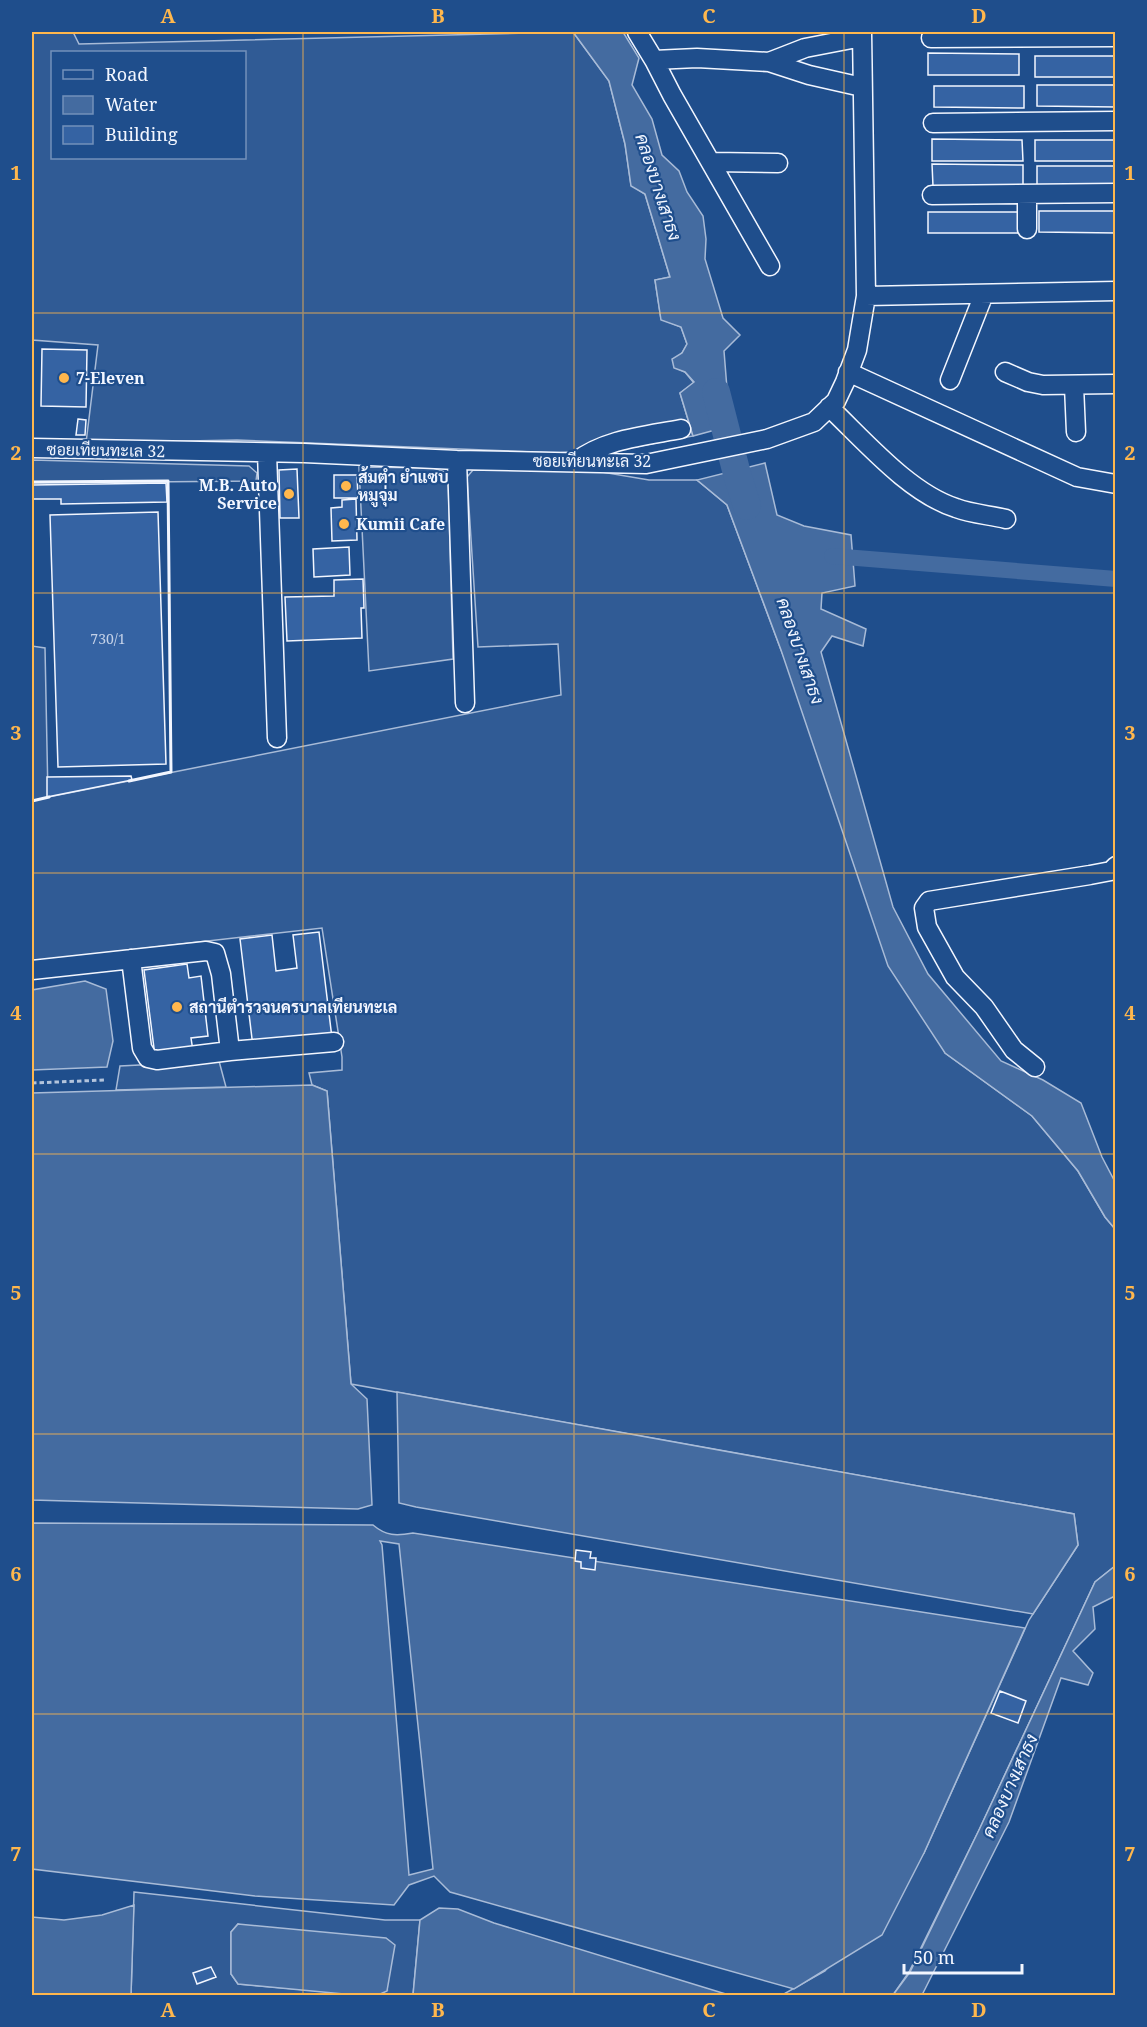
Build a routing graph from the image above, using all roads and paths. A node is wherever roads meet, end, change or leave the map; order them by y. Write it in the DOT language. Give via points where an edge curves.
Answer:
graph roads {
  1 [pos="637,32"];
  2 [pos="862,34"];
  3 [pos="1116,37"];
  4 [pos="931,38"];
  5 [pos="654,60"];
  6 [pos="768,62"];
  7 [pos="862,87"];
  8 [pos="1116,121"];
  9 [pos="933,123"];
  10 [pos="712,162"];
  11 [pos="778,163"];
  12 [pos="1116,193"];
  13 [pos="1027,194"];
  14 [pos="932,195"];
  15 [pos="1027,229"];
  16 [pos="770,266"];
  17 [pos="1116,291"];
  18 [pos="984,294"];
  19 [pos="866,296"];
  20 [pos="849,372"];
  21 [pos="1005,372"];
  22 [pos="950,380"];
  23 [pos="1116,384"];
  24 [pos="1074,386"];
  25 [pos="829,407"];
  26 [pos="681,429"];
  27 [pos="1076,432"];
  28 [pos="32,448"];
  29 [pos="267,453"];
  30 [pos="457,460"];
  31 [pos="575,462"];
  32 [pos="1116,484"];
  33 [pos="1006,519"];
  34 [pos="465,703"];
  35 [pos="278,738"];
  36 [pos="1116,866"];
  37 [pos="131,959"];
  38 [pos="32,970"];
  39 [pos="334,1042"];
  40 [pos="230,1051"];
  41 [pos="1035,1067"];
  42 [pos="105,1080"];
  43 [pos="32,1083"];
  1 -- 5 [label="street"];
  2 -- 6 [label="street"];
  2 -- 7 [label="street, ซอยเทียนทะเล 32"];
  3 -- 4 [label="street"];
  5 -- 6 [label="street"];
  5 -- 10 [label="street"];
  6 -- 7 [label="street"];
  7 -- 19 [label="street, ซอยเทียนทะเล 32"];
  8 -- 9 [label="street"];
  10 -- 11 [label="street"];
  10 -- 16 [label="street"];
  12 -- 13 [label="street"];
  13 -- 14 [label="street"];
  13 -- 15 [label="street"];
  17 -- 18 [label="street"];
  18 -- 19 [label="street"];
  18 -- 22 [label="street"];
  19 -- 20 [label="street, ซอยเทียนทะเล 32" via="857,350"];
  20 -- 25 [label="street, ซอยเทียนทะเล 32" via="836,401"];
  20 -- 32 [label="street" via="1077,477"];
  21 -- 24 [label="street" via="1028,382"];
  23 -- 24 [label="street"];
  24 -- 27 [label="street"];
  25 -- 31 [label="street, ซอยเทียนทะเล 32" via="814,422 767,439 646,464"];
  25 -- 33 [label="street" via="894,470 930,496 955,508"];
  26 -- 31 [label="street" via="605,445"];
  28 -- 29 [label="street, ซอยเทียนทะเล 32"];
  29 -- 30 [label="street, ซอยเทียนทะเล 32"];
  29 -- 35 [label="street"];
  30 -- 31 [label="street, ซอยเทียนทะเล 32"];
  30 -- 34 [label="street"];
  36 -- 41 [label="street" via="1090,875 929,901 924,908 927,927 955,977 984,1007 1014,1050"];
  37 -- 38 [label="street"];
  37 -- 40 [label="street" via="215,953"];
  37 -- 40 [label="street" via="142,1048 148,1058"];
  39 -- 40 [label="street"];
  42 -- 43 [label="path"];
}
